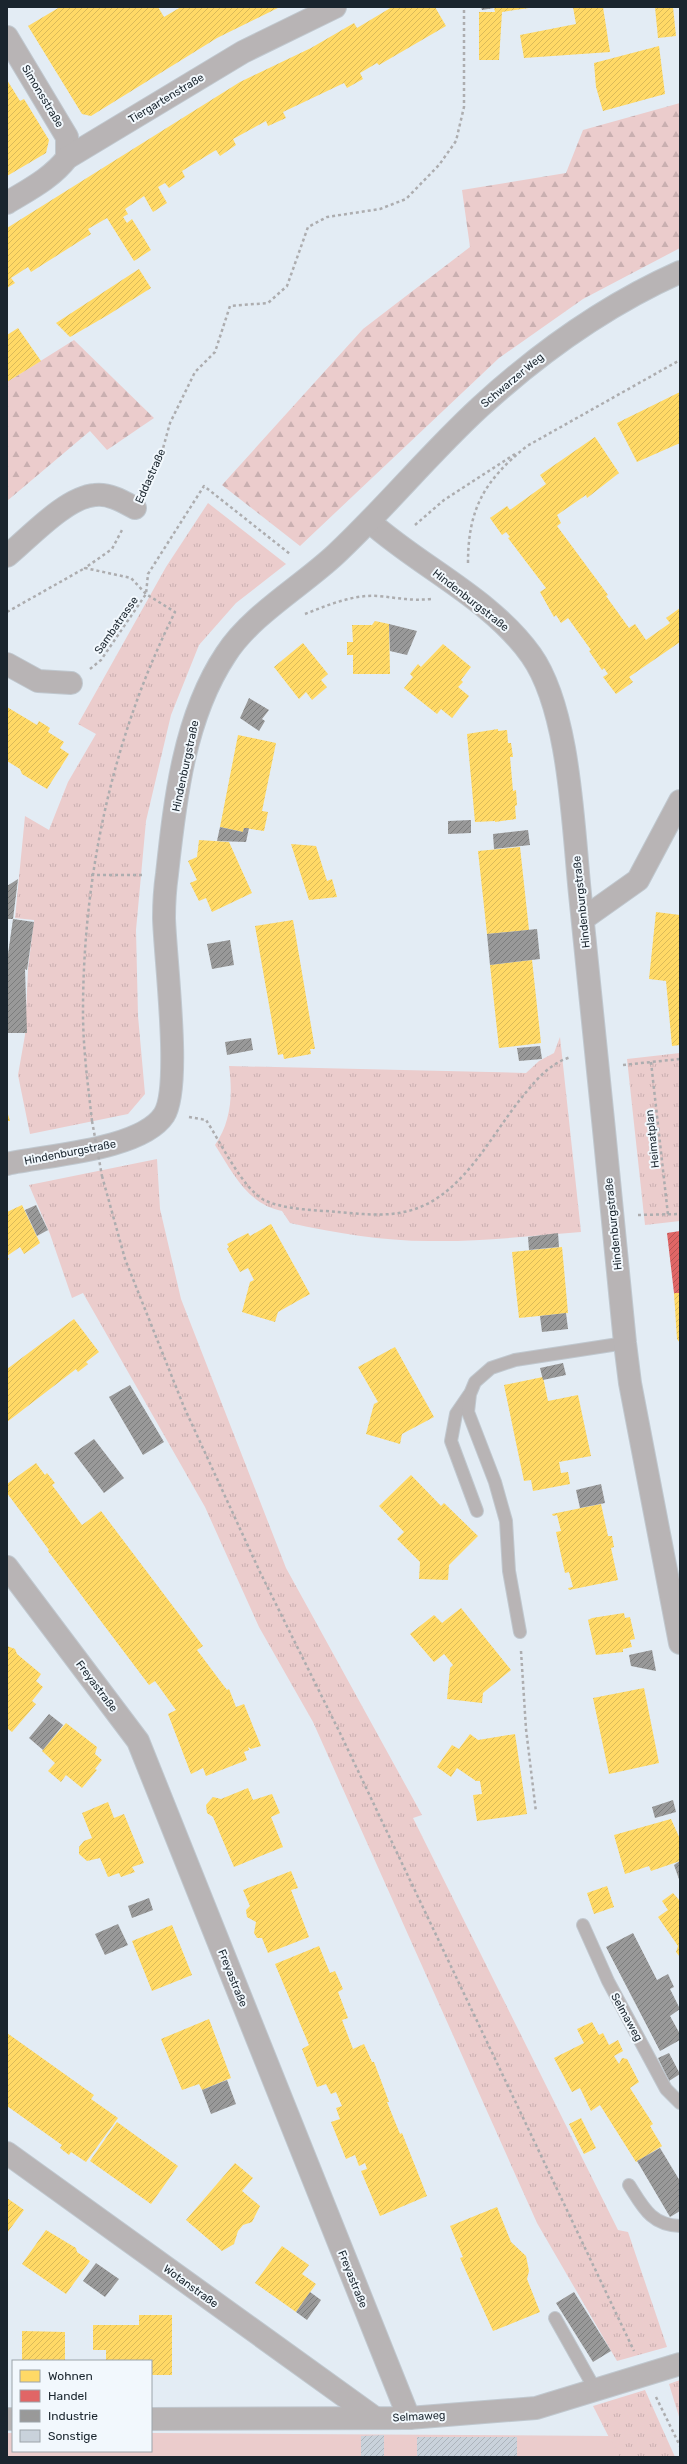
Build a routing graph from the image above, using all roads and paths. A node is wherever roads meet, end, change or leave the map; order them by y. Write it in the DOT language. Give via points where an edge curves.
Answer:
graph roads {
  1 [pos="335,7"];
  2 [pos="464,7"];
  3 [pos="8,39"];
  4 [pos="67,158"];
  5 [pos="7,203"];
  6 [pos="680,272"];
  7 [pos="680,360"];
  8 [pos="527,446"];
  9 [pos="135,508"];
  10 [pos="370,522"];
  11 [pos="124,527"];
  12 [pos="394,542"];
  13 [pos="290,554"];
  14 [pos="7,556"];
  15 [pos="85,568"];
  16 [pos="146,594"];
  17 [pos="468,595"];
  18 [pos="7,612"];
  19 [pos="298,617"];
  20 [pos="7,664"];
  21 [pos="71,683"];
  22 [pos="680,801"];
  23 [pos="91,875"];
  24 [pos="167,875"];
  25 [pos="583,919"];
  26 [pos="597,1059"];
  27 [pos="680,1059"];
  28 [pos="651,1062"];
  29 [pos="165,1113"];
  30 [pos="7,1164"];
  31 [pos="680,1214"];
  32 [pos="668,1215"];
  33 [pos="612,1219"];
  34 [pos="625,1343"];
  35 [pos="470,1394"];
  36 [pos="477,1511"];
  37 [pos="8,1572"];
  38 [pos="520,1632"];
  39 [pos="680,1643"];
  40 [pos="536,1812"];
  41 [pos="583,1925"];
  42 [pos="680,2103"];
  43 [pos="7,2153"];
  44 [pos="629,2185"];
  45 [pos="680,2226"];
  46 [pos="555,2318"];
  47 [pos="680,2364"];
  48 [pos="646,2374"];
  49 [pos="596,2391"];
  50 [pos="375,2418"];
  51 [pos="409,2418"];
  52 [pos="152,2419"];
  53 [pos="680,2446"];
  1 -- 4 [label="street, Tiergartenstraße" via="243,52"];
  2 -- 9 [label="path, Eddastraße" via="464,107 456,141 439,165 406,199 380,210 327,217 308,227 287,286 268,303 230,306 215,352 195,372 175,414 162,452"];
  3 -- 4 [label="street, Simonsstraße" via="67,137"];
  4 -- 5 [label="street, Tiergartenstraße" via="59,169"];
  6 -- 10 [label="street, Schwarzer Weg" via="653,284 556,342 479,408"];
  7 -- 8 [label="path"];
  8 -- 12 [label="path" via="444,500"];
  8 -- 17 [label="path" via="505,463 480,497 468,542"];
  9 -- 14 [label="street, Eddastraße" via="118,499 95,494 73,502"];
  10 -- 12 [label="street, Hindenburgstraße"];
  10 -- 24 [label="street, Hindenburgstraße" via="316,574 257,620 227,651 208,684 188,745 178,792"];
  11 -- 15 [label="path" via="112,549"];
  12 -- 17 [label="street, Hindenburgstraße"];
  13 -- 16 [label="path" via="204,486 148,574"];
  15 -- 16 [label="path" via="131,578"];
  15 -- 18 [label="path"];
  16 -- 21 [label="path, Sambatrasse" via="101,660"];
  16 -- 23 [label="path, Sambatrasse" via="175,612 141,692 114,770"];
  17 -- 19 [label="path" via="412,602 378,596 344,600"];
  17 -- 25 [label="street, Hindenburgstraße" via="508,627 532,657 545,681 556,711 564,750"];
  20 -- 21 [label="street" via="38,681"];
  22 -- 25 [label="street" via="638,880"];
  23 -- 24 [label="path"];
  23 -- 48 [label="path, bridge" via="84,954 85,1060 102,1176 125,1259 184,1408 259,1570 340,1733"];
  24 -- 29 [label="street, Hindenburgstraße" via="164,914 173,1077"];
  25 -- 26 [label="street, Hindenburgstraße"];
  26 -- 28 [label="path"];
  26 -- 29 [label="path" via="561,1060 548,1068 515,1105 466,1172 442,1194 426,1205 387,1214 331,1212 279,1205 263,1199 248,1186 206,1120"];
  26 -- 33 [label="street, Hindenburgstraße"];
  27 -- 28 [label="path"];
  28 -- 32 [label="path, Heimatplan"];
  29 -- 30 [label="street, Hindenburgstraße" via="149,1130 112,1145"];
  31 -- 32 [label="path"];
  32 -- 33 [label="path" via="645,1214"];
  33 -- 34 [label="street, Hindenburgstraße"];
  34 -- 35 [label="lane" via="509,1362 491,1368 475,1382"];
  34 -- 39 [label="street, Hindenburgstraße" via="638,1428"];
  35 -- 36 [label="lane" via="456,1414 451,1441"];
  35 -- 38 [label="lane" via="468,1412 495,1482 506,1521 509,1571"];
  37 -- 51 [label="street, Freyastraße" via="138,1741"];
  38 -- 40 [label="path" via="526,1729"];
  41 -- 42 [label="lane, Selmaweg" via="608,1981 663,2082"];
  43 -- 50 [label="street, Wotanstraße"];
  44 -- 45 [label="lane" via="646,2213 657,2221"];
  46 -- 49 [label="lane"];
  47 -- 48 [label="street, Selmaweg"];
  48 -- 49 [label="street, Selmaweg"];
  48 -- 53 [label="path"];
  49 -- 51 [label="street, Selmaweg" via="536,2408"];
  50 -- 51 [label="street, Selmaweg"];
  50 -- 52 [label="street, Selmaweg"];
}
